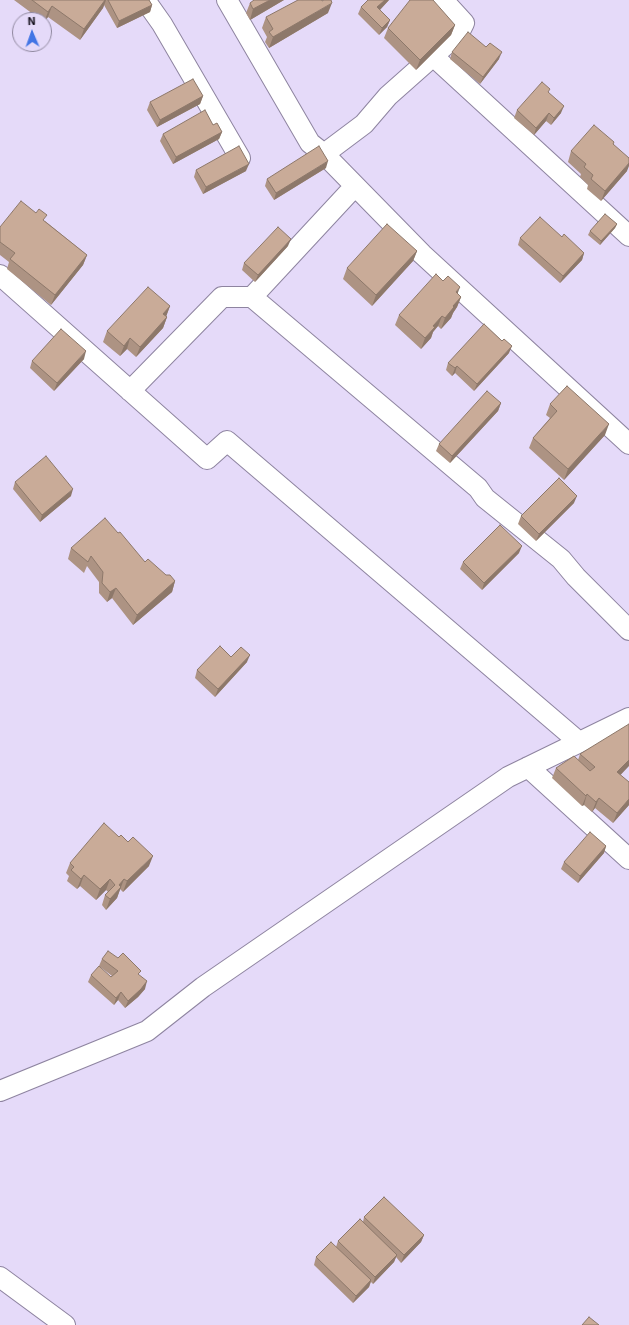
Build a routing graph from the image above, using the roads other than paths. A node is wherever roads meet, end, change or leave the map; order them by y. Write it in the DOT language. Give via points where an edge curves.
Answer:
graph roads {
  1 [pos="145,0"];
  2 [pos="227,0"];
  3 [pos="443,0"];
  4 [pos="433,56"];
  5 [pos="324,154"];
  6 [pos="240,158"];
  7 [pos="355,186"];
  8 [pos="629,236"];
  9 [pos="0,275"];
  10 [pos="252,297"];
  11 [pos="130,391"];
  12 [pos="629,444"];
  13 [pos="629,630"];
  14 [pos="629,718"];
  15 [pos="579,742"];
  16 [pos="528,767"];
  17 [pos="629,859"];
  18 [pos="0,1091"];
  19 [pos="0,1277"];
  20 [pos="65,1325"];
  1 -- 6 [label="street" via="162,24"];
  2 -- 5 [label="street" via="310,143"];
  3 -- 4 [label="street" via="464,23 459,33"];
  4 -- 5 [label="street" via="388,96 364,124"];
  4 -- 8 [label="street"];
  5 -- 7 [label="street"];
  7 -- 10 [label="street"];
  7 -- 12 [label="street" via="422,254"];
  9 -- 11 [label="street"];
  10 -- 11 [label="street" via="222,297"];
  10 -- 13 [label="street" via="478,488 485,498 561,559"];
  11 -- 15 [label="street" via="207,459 227,441"];
  14 -- 15 [label="street"];
  15 -- 16 [label="street"];
  16 -- 17 [label="street"];
  16 -- 18 [label="street" via="508,777 216,978 146,1032"];
  19 -- 20 [label="street"];
}
